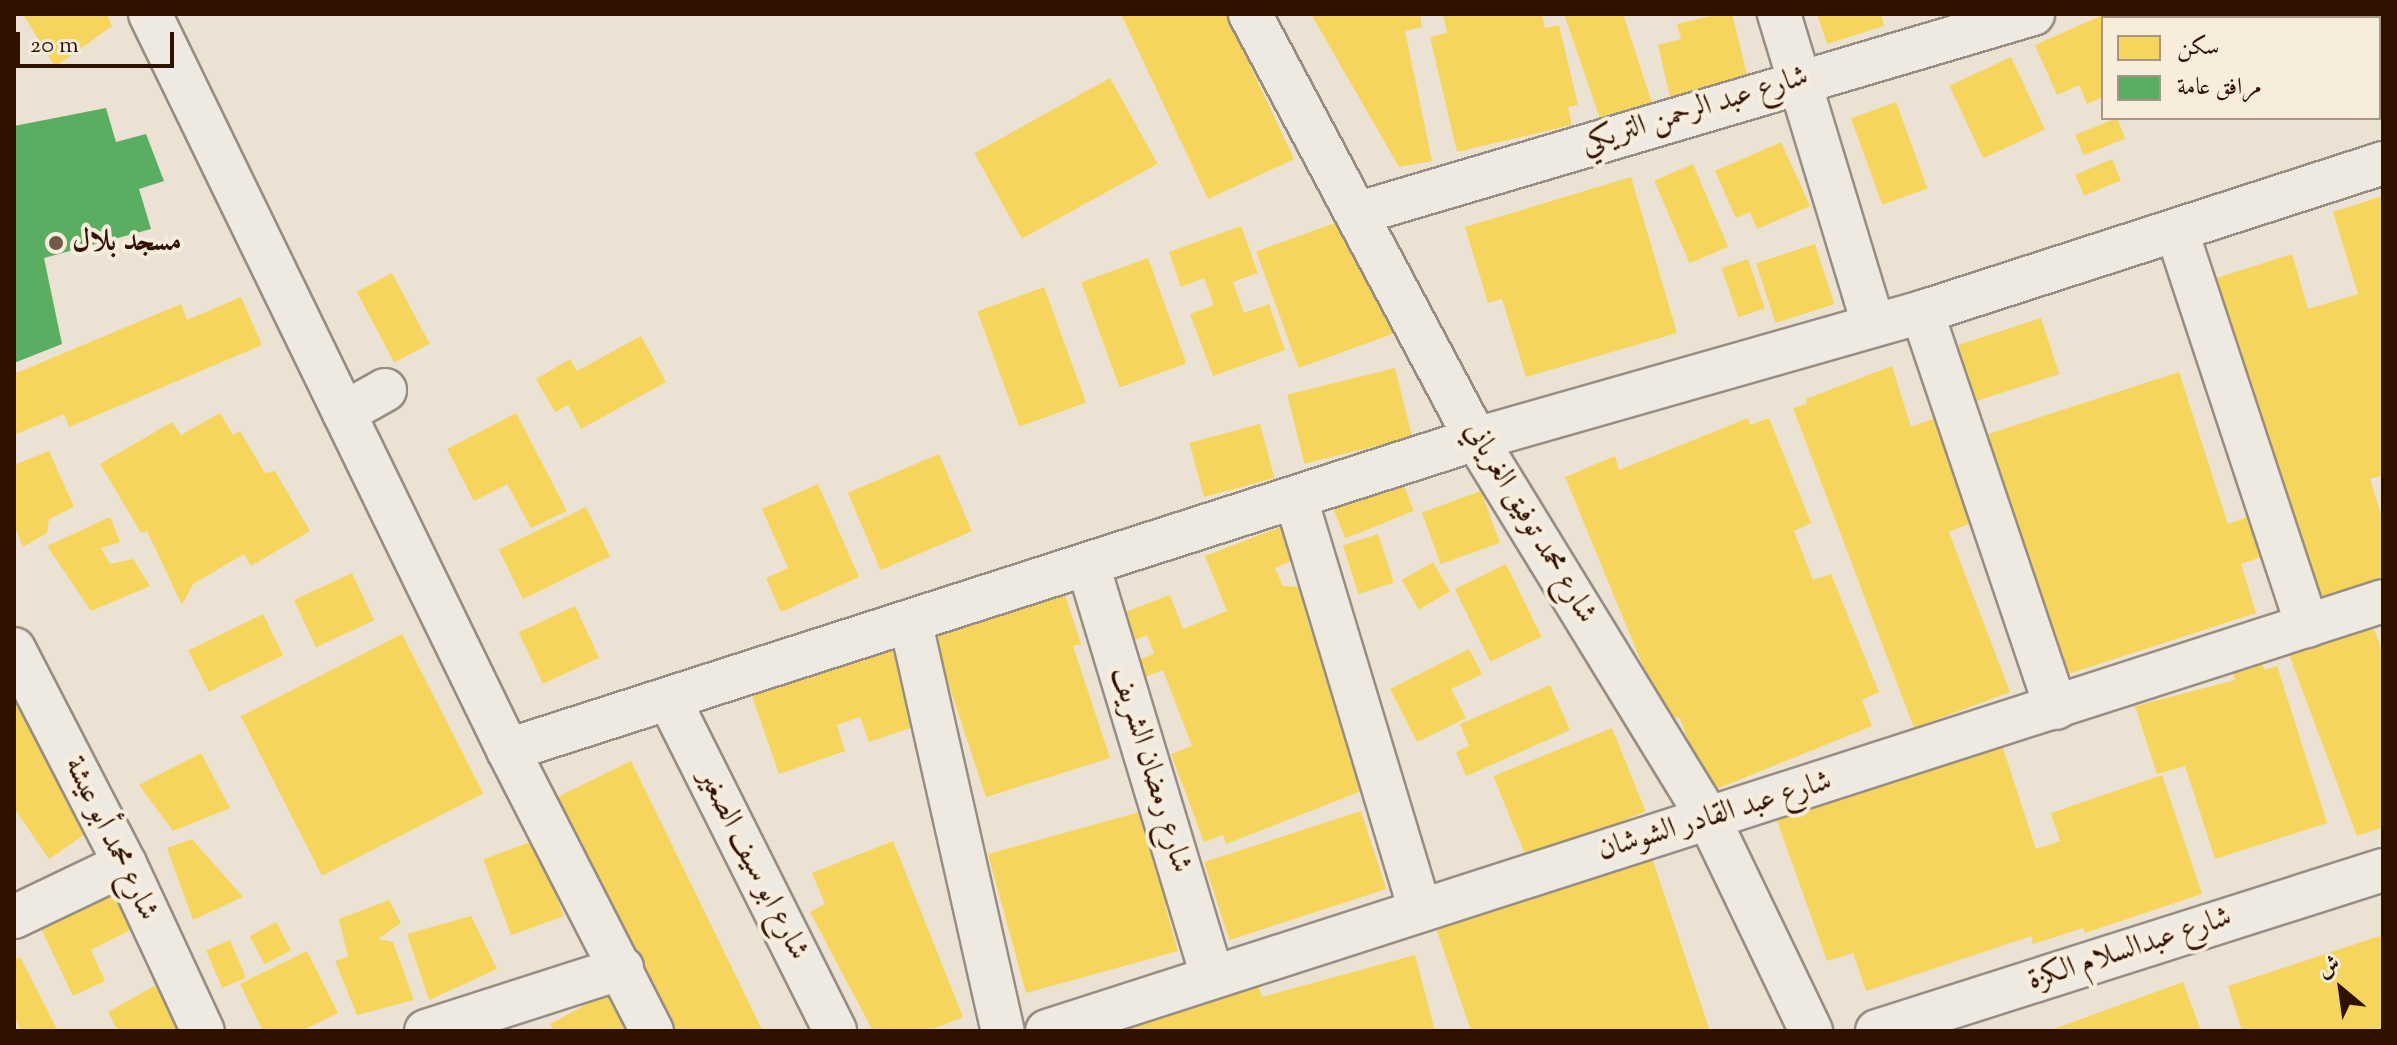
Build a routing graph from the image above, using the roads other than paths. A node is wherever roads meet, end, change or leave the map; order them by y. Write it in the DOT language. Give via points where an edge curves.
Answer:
graph roads {
  1 [pos="150,14"];
  2 [pos="1250,14"];
  3 [pos="1779,14"];
  4 [pos="2033,14"];
  5 [pos="1798,80"];
  6 [pos="2383,163"];
  7 [pos="1359,213"];
  8 [pos="2177,232"];
  9 [pos="1922,312"];
  10 [pos="1873,324"];
  11 [pos="385,390"];
  12 [pos="344,413"];
  13 [pos="1476,439"];
  14 [pos="1296,499"];
  15 [pos="1088,565"];
  16 [pos="2383,601"];
  17 [pos="911,624"];
  18 [pos="2307,626"];
  19 [pos="14,649"];
  20 [pos="669,699"];
  21 [pos="2056,708"];
  22 [pos="508,750"];
  23 [pos="1710,821"];
  24 [pos="125,864"];
  25 [pos="2383,870"];
  26 [pos="1419,907"];
  27 [pos="14,917"];
  28 [pos="622,968"];
  29 [pos="1212,975"];
  30 [pos="203,1031"];
  31 [pos="426,1031"];
  32 [pos="652,1031"];
  33 [pos="835,1031"];
  34 [pos="1003,1031"];
  35 [pos="1047,1031"];
  36 [pos="1811,1031"];
  37 [pos="1877,1031"];
  1 -- 12 [label="street"];
  2 -- 7 [label="street, شارع محمد توفيق الغرياني"];
  3 -- 5 [label="street"];
  4 -- 5 [label="street, شارع عبد الرحمن التريكي"];
  5 -- 7 [label="street, شارع عبد الرحمن التريكي"];
  5 -- 10 [label="street"];
  6 -- 8 [label="street"];
  7 -- 13 [label="street, شارع محمد توفيق الغرياني"];
  8 -- 9 [label="street"];
  8 -- 18 [label="street"];
  9 -- 10 [label="street"];
  9 -- 21 [label="street"];
  10 -- 13 [label="street"];
  11 -- 12 [label="street"];
  12 -- 22 [label="street"];
  13 -- 14 [label="street"];
  13 -- 23 [label="street, شارع محمد توفيق الغرياني"];
  14 -- 15 [label="street"];
  14 -- 26 [label="street"];
  15 -- 17 [label="street"];
  15 -- 29 [label="street, شارع رمضان الشريف"];
  16 -- 18 [label="street, شارع عبد القادر الشوشان"];
  17 -- 20 [label="street"];
  17 -- 34 [label="street"];
  18 -- 21 [label="street, شارع عبد القادر الشوشان"];
  19 -- 24 [label="street, شارع محمد أبو عيشة"];
  20 -- 22 [label="street"];
  20 -- 33 [label="street, شارع ابو سيف الصغير"];
  21 -- 23 [label="street, شارع عبد القادر الشوشان"];
  22 -- 28 [label="street"];
  23 -- 26 [label="street, شارع عبد القادر الشوشان"];
  23 -- 36 [label="street, شارع محمد توفيق الغرياني"];
  24 -- 27 [label="street"];
  24 -- 30 [label="street, شارع محمد أبو عيشة"];
  25 -- 37 [label="street, شارع عبدالسلام الكزة"];
  26 -- 29 [label="street, شارع عبد القادر الشوشان"];
  28 -- 31 [label="street"];
  28 -- 32 [label="street"];
  29 -- 35 [label="street, شارع عبد القادر الشوشان"];
}
